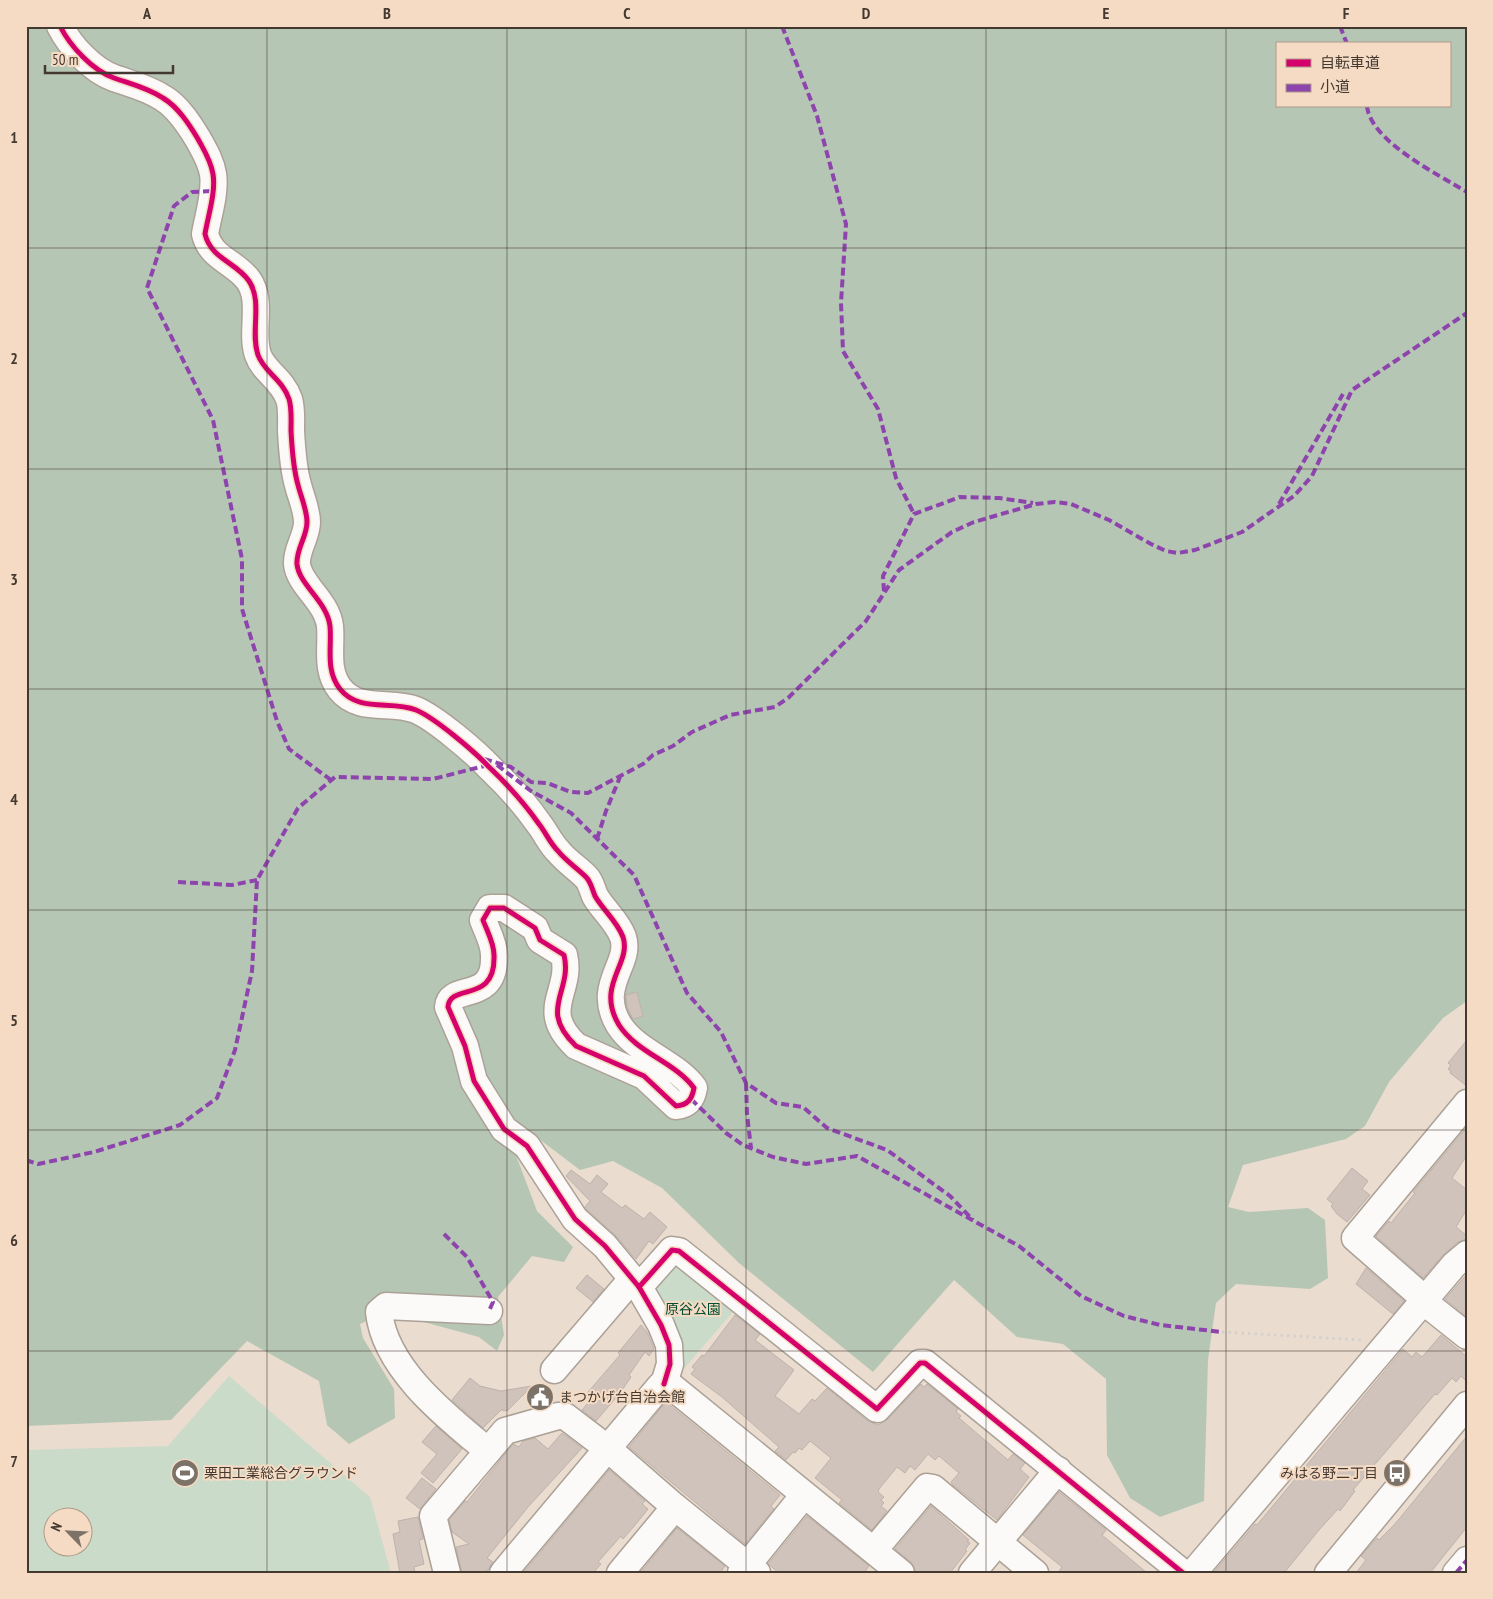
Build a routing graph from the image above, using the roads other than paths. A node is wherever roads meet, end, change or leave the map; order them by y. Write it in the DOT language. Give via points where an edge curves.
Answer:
graph roads {
  1 [pos="60,26"];
  2 [pos="1467,1103"];
  3 [pos="1467,1254"];
  4 [pos="635,1283"];
  5 [pos="1423,1301"];
  6 [pos="489,1311"];
  7 [pos="1467,1336"];
  8 [pos="554,1370"];
  9 [pos="664,1384"];
  10 [pos="1467,1405"];
  11 [pos="607,1448"];
  12 [pos="488,1451"];
  13 [pos="1058,1470"];
  14 [pos="804,1495"];
  15 [pos="675,1507"];
  16 [pos="998,1542"];
  17 [pos="874,1550"];
  18 [pos="1467,1560"];
  19 [pos="749,1570"];
  20 [pos="1330,1572"];
  21 [pos="447,1573"];
  22 [pos="503,1573"];
  23 [pos="620,1573"];
  24 [pos="901,1573"];
  25 [pos="972,1573"];
  26 [pos="1035,1573"];
  27 [pos="1183,1573"];
  28 [pos="1193,1573"];
  29 [pos="1456,1573"];
  1 -- 4 [label="street" via="66,38 96,68 127,80 170,104 191,127 210,164 213,175 205,234 207,242 221,259 250,282 259,358 284,386 290,401 292,446 307,523 298,554 298,569 328,618 330,668 337,685 354,700 418,711 470,749 509,788 560,855 590,881 594,895 623,937 623,952 611,988 614,1014 621,1028 694,1088 688,1102 676,1106 644,1076 576,1046 567,1038 558,1020 564,955 540,940 535,928 504,908 490,908 483,920 494,953 486,984 455,995 448,1007 465,1046 474,1080 504,1129 527,1146 575,1218 605,1246"];
  2 -- 5 [label="street" via="1354,1238"];
  3 -- 5 [label="street"];
  4 -- 8 [label="street"];
  4 -- 9 [label="street" via="661,1324 669,1345 670,1364"];
  4 -- 13 [label="street" via="672,1250 679,1251 873,1408 877,1409 920,1363 925,1363"];
  5 -- 7 [label="street"];
  5 -- 28 [label="street"];
  6 -- 12 [label="street" via="386,1306 379,1312 381,1325 406,1374 439,1411"];
  9 -- 11 [label="street"];
  9 -- 14 [label="street" via="671,1386"];
  10 -- 20 [label="street"];
  11 -- 12 [label="street" via="565,1416 558,1416 505,1431"];
  11 -- 15 [label="street"];
  11 -- 22 [label="street"];
  12 -- 21 [label="street" via="433,1516"];
  13 -- 16 [label="street"];
  13 -- 27 [label="street"];
  14 -- 17 [label="street"];
  14 -- 19 [label="street"];
  15 -- 19 [label="street"];
  15 -- 23 [label="street"];
  16 -- 17 [label="street" via="933,1488 927,1487"];
  16 -- 25 [label="street"];
  16 -- 26 [label="street"];
  17 -- 24 [label="street"];
  18 -- 29 [label="street"];
}
